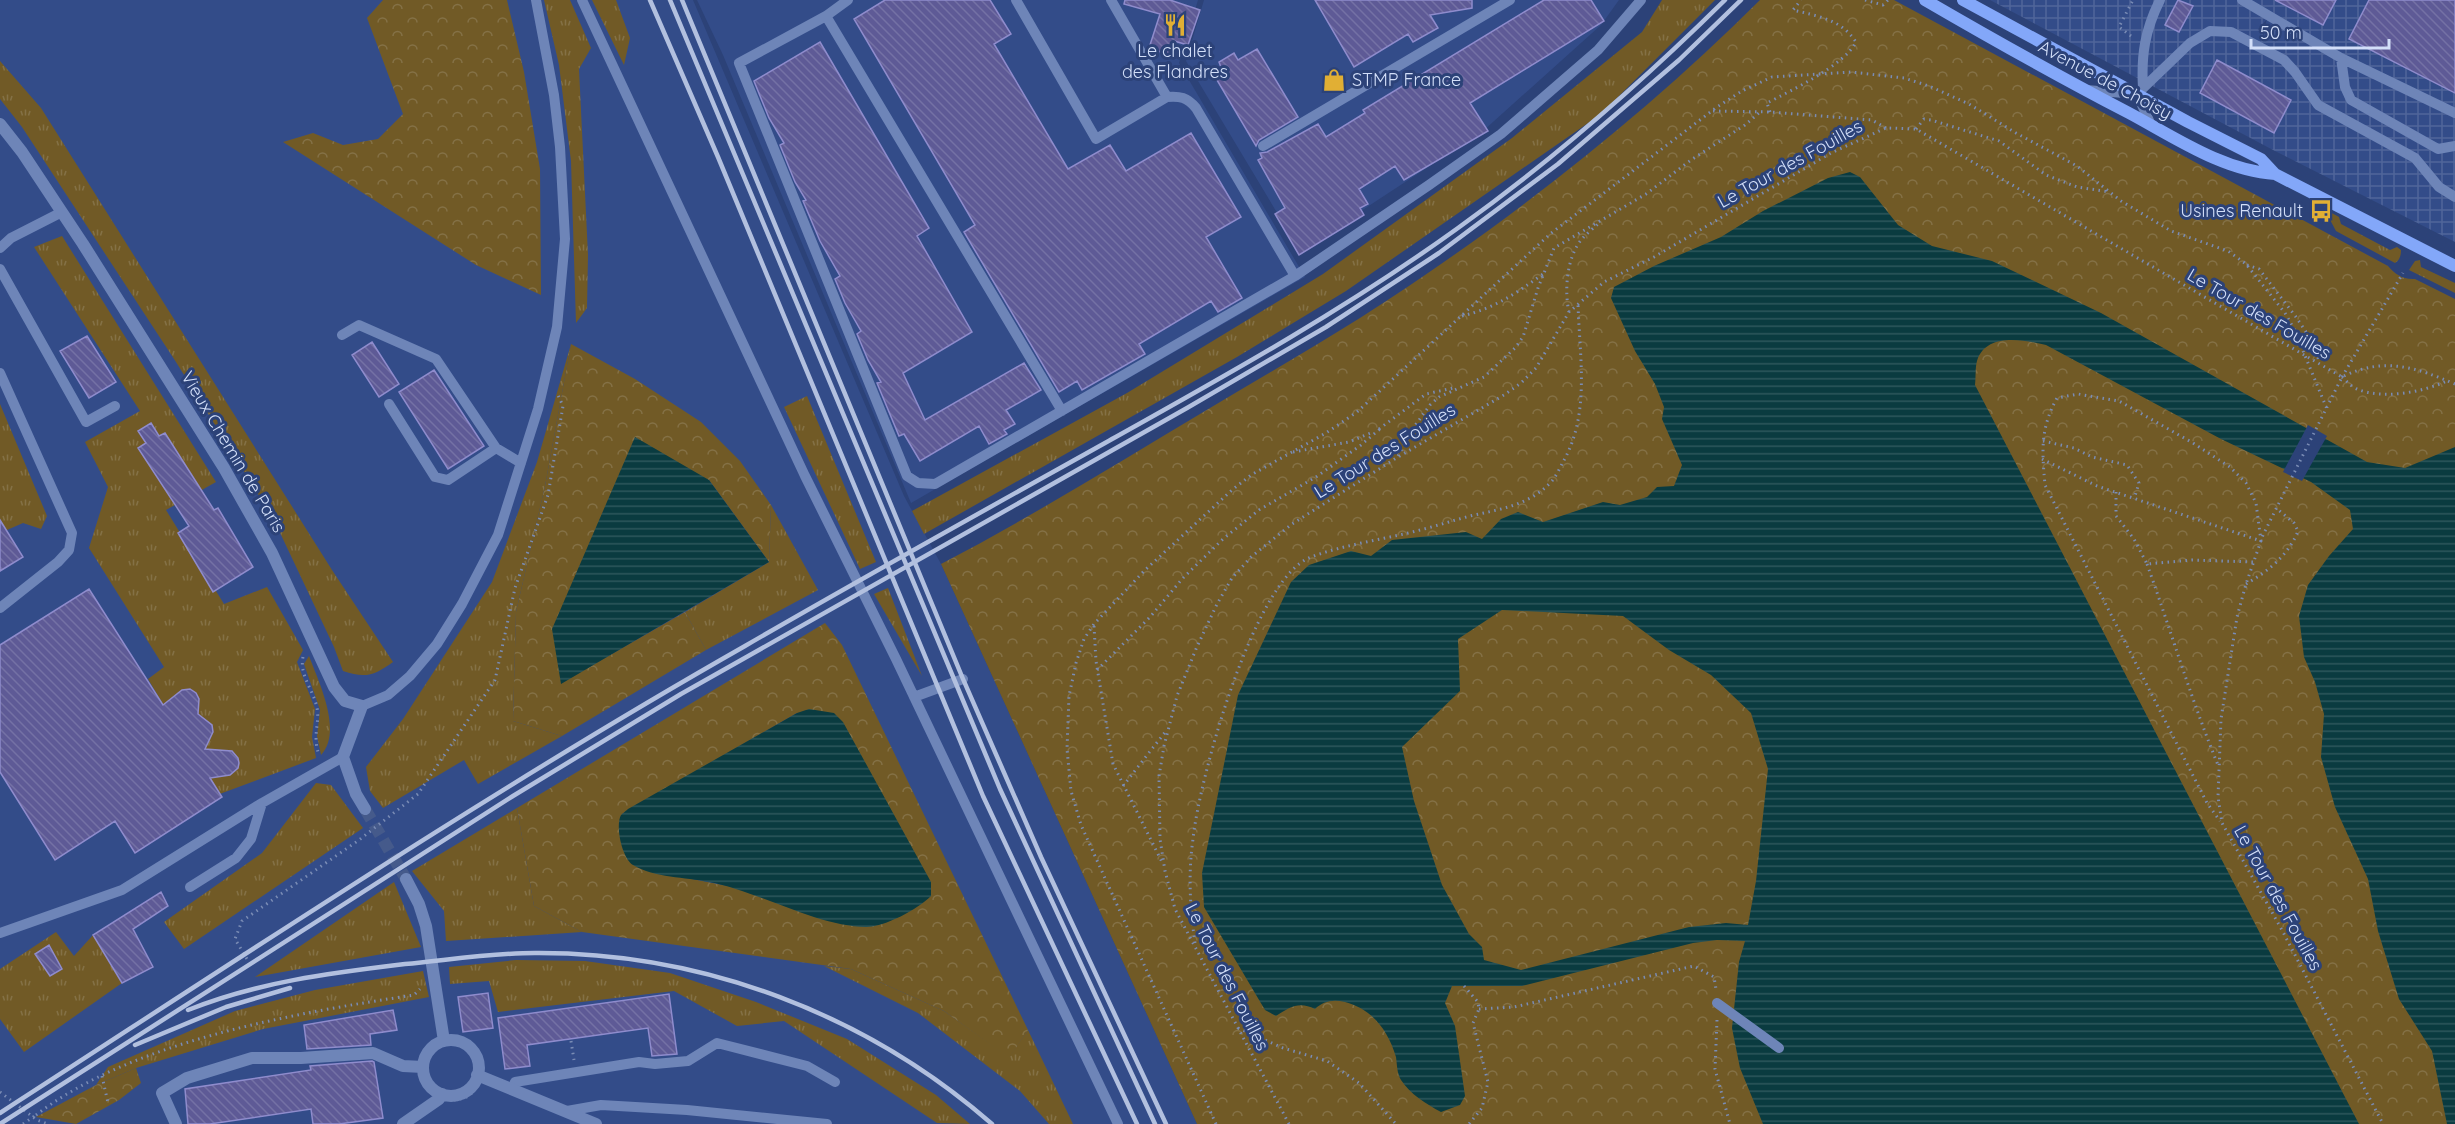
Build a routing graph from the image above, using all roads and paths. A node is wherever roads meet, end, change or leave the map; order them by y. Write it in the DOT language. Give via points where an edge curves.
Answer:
graph roads {
  1 [pos="536,0"];
  2 [pos="582,0"];
  3 [pos="848,0"];
  4 [pos="1016,0"];
  5 [pos="1111,0"];
  6 [pos="1510,0"];
  7 [pos="1641,0"];
  8 [pos="1801,0"];
  9 [pos="1865,0"];
  10 [pos="1888,0"];
  11 [pos="1925,0"];
  12 [pos="1963,0"];
  13 [pos="2133,0"];
  14 [pos="2160,0"];
  15 [pos="2242,0"];
  16 [pos="826,16"];
  17 [pos="2145,46"];
  18 [pos="2341,58"];
  19 [pos="1821,73"];
  20 [pos="2084,90"];
  21 [pos="2140,91"];
  22 [pos="1167,97"];
  23 [pos="1711,111"];
  24 [pos="1770,111"];
  25 [pos="1760,112"];
  26 [pos="2455,113"];
  27 [pos="0,124"];
  28 [pos="2151,125"];
  29 [pos="1886,128"];
  30 [pos="1916,129"];
  31 [pos="1263,146"];
  32 [pos="2455,146"];
  33 [pos="2275,174"];
  34 [pos="2111,192"];
  35 [pos="2455,196"];
  36 [pos="62,212"];
  37 [pos="1602,220"];
  38 [pos="0,248"];
  39 [pos="2246,264"];
  40 [pos="2455,266"];
  41 [pos="0,269"];
  42 [pos="1544,273"];
  43 [pos="2403,273"];
  44 [pos="1295,276"];
  45 [pos="1578,302"];
  46 [pos="1569,312"];
  47 [pos="1461,317"];
  48 [pos="342,335"];
  49 [pos="2306,357"];
  50 [pos="2319,364"];
  51 [pos="0,373"];
  52 [pos="2342,377"];
  53 [pos="2447,381"];
  54 [pos="544,382"];
  55 [pos="2455,384"];
  56 [pos="1461,387"];
  57 [pos="389,404"];
  58 [pos="115,406"];
  59 [pos="2327,409"];
  60 [pos="1062,411"];
  61 [pos="1380,429"];
  62 [pos="2043,441"];
  63 [pos="496,448"];
  64 [pos="1290,453"];
  65 [pos="1398,457"];
  66 [pos="2042,459"];
  67 [pos="521,463"];
  68 [pos="2116,492"];
  69 [pos="2134,499"];
  70 [pos="2276,508"];
  71 [pos="2261,541"];
  72 [pos="2254,562"];
  73 [pos="2147,564"];
  74 [pos="2246,584"];
  75 [pos="0,608"];
  76 [pos="1094,624"];
  77 [pos="317,649"];
  78 [pos="1098,670"];
  79 [pos="963,679"];
  80 [pos="914,697"];
  81 [pos="362,706"];
  82 [pos="1168,728"];
  83 [pos="343,757"];
  84 [pos="2218,766"];
  85 [pos="324,767"];
  86 [pos="1123,786"];
  87 [pos="262,803"];
  88 [pos="365,809"];
  89 [pos="2222,823"];
  90 [pos="1165,868"];
  91 [pos="406,879"];
  92 [pos="190,887"];
  93 [pos="0,933"];
  94 [pos="1195,947"];
  95 [pos="250,964"];
  96 [pos="1464,986"];
  97 [pos="421,987"];
  98 [pos="1718,1003"];
  99 [pos="1479,1009"];
  100 [pos="1238,1028"];
  101 [pos="444,1041"];
  102 [pos="571,1041"];
  103 [pos="1779,1048"];
  104 [pos="423,1067"];
  105 [pos="575,1071"];
  106 [pos="477,1075"];
  107 [pos="102,1076"];
  108 [pos="835,1082"];
  109 [pos="512,1089"];
  110 [pos="0,1092"];
  111 [pos="442,1094"];
  112 [pos="108,1103"];
  113 [pos="567,1111"];
  114 [pos="23,1124"];
  115 [pos="48,1124"];
  116 [pos="176,1124"];
  117 [pos="403,1124"];
  118 [pos="596,1124"];
  119 [pos="827,1124"];
  120 [pos="1118,1124"];
  121 [pos="1216,1124"];
  122 [pos="1289,1124"];
  123 [pos="1396,1124"];
  124 [pos="1469,1124"];
  125 [pos="1730,1124"];
  126 [pos="2383,1124"];
  1 -- 54 [label="lane" via="554,95 565,240 557,327"];
  2 -- 80 [label="lane" via="800,465"];
  3 -- 16 [label="lane"];
  4 -- 22 [label="lane" via="1096,139"];
  5 -- 22 [label="lane"];
  6 -- 31 [label="lane"];
  7 -- 44 [label="lane" via="1598,50 1501,134"];
  8 -- 19 [label="path" via="1793,10 1832,20 1856,42 1852,50"];
  9 -- 10 [label="path" via="1883,5"];
  11 -- 20 [label="main road, Avenue de Choisy"];
  12 -- 21 [label="main road, Avenue de Choisy"];
  13 -- 17 [label="path" via="2119,27"];
  14 -- 17 [label="lane" via="2148,24"];
  15 -- 18 [label="lane"];
  16 -- 60 [label="lane"];
  16 -- 60 [label="lane" via="739,63 907,476 918,483 935,484"];
  17 -- 21 [label="lane"];
  18 -- 26 [label="lane"];
  18 -- 32 [label="lane" via="2351,100 2438,149"];
  19 -- 23 [label="path" via="1772,77"];
  19 -- 24 [label="path" via="1767,103"];
  19 -- 34 [label="path" via="1879,74 1929,86 1969,104 2077,166"];
  20 -- 21 [label="lane"];
  20 -- 28 [label="main road, Avenue de Choisy"];
  21 -- 28 [label="lane"];
  21 -- 33 [label="main road, Avenue de Choisy" via="2261,159"];
  21 -- 35 [label="lane" via="2190,43 2210,31 2231,32 2284,60 2318,105 2415,158 2439,187"];
  22 -- 44 [label="lane" via="1179,96 1196,108"];
  23 -- 25 [label="path"];
  23 -- 47 [label="path" via="1550,234"];
  24 -- 25 [label="path"];
  24 -- 29 [label="path" via="1872,120"];
  25 -- 37 [label="path" via="1646,194"];
  27 -- 36 [label="street, Vieux Chemin de Paris"];
  28 -- 33 [label="main road, Avenue de Choisy" via="2237,167"];
  29 -- 30 [label="path, Le Tour des Fouilles"];
  29 -- 45 [label="path, Le Tour des Fouilles" via="1779,182 1654,257 1604,282"];
  30 -- 34 [label="path" via="1924,119 1977,132 1999,141 2046,175 2077,187"];
  30 -- 49 [label="path, Le Tour des Fouilles"];
  33 -- 40 [label="main road, Avenue de Choisy"];
  34 -- 39 [label="path" via="2171,231 2228,251"];
  36 -- 38 [label="lane" via="10,238"];
  36 -- 77 [label="street, Vieux Chemin de Paris" via="224,468 259,528"];
  37 -- 42 [label="path" via="1554,248"];
  37 -- 46 [label="path" via="1580,241 1566,277"];
  39 -- 49 [label="path" via="2285,313"];
  39 -- 50 [label="path" via="2259,269 2296,317 2316,347"];
  41 -- 58 [label="lane" via="86,422"];
  42 -- 47 [label="path" via="1501,303"];
  42 -- 56 [label="path" via="1523,337 1515,348 1484,377"];
  43 -- 52 [label="path"];
  44 -- 60 [label="lane"];
  45 -- 46 [label="path, Le Tour des Fouilles"];
  45 -- 94 [label="path" via="1580,417 1571,449 1552,481 1529,501 1503,510 1344,546 1308,558 1276,588 1227,696 1200,804 1190,869"];
  46 -- 65 [label="path, Le Tour des Fouilles" via="1536,368 1521,383"];
  47 -- 64 [label="path" via="1357,412"];
  48 -- 63 [label="lane" via="359,325 436,359"];
  49 -- 50 [label="path, Le Tour des Fouilles"];
  49 -- 59 [label="path"];
  50 -- 52 [label="path, Le Tour des Fouilles"];
  51 -- 75 [label="lane" via="72,533 69,550 58,562"];
  52 -- 53 [label="path" via="2361,368 2399,365"];
  52 -- 53 [label="path" via="2355,389 2373,393 2403,393"];
  52 -- 59 [label="path, Le Tour des Fouilles"];
  53 -- 55 [label="path"];
  54 -- 67 [label="lane"];
  54 -- 95 [label="path" via="553,384 563,406 562,416 548,495 515,588 495,680 418,794 242,921 235,939"];
  56 -- 61 [label="path" via="1426,394"];
  56 -- 65 [label="path" via="1430,405"];
  57 -- 63 [label="lane" via="435,477 448,480"];
  59 -- 70 [label="path, Le Tour des Fouilles"];
  61 -- 64 [label="path" via="1349,442"];
  61 -- 78 [label="path" via="1316,477 1259,510 1223,539"];
  62 -- 66 [label="path"];
  62 -- 69 [label="path" via="2127,465 2139,483"];
  62 -- 71 [label="path" via="2046,418 2057,398 2078,394 2119,401 2230,467 2246,483 2256,503"];
  63 -- 67 [label="lane"];
  64 -- 76 [label="path" via="1232,490 1144,571"];
  65 -- 82 [label="path, Le Tour des Fouilles" via="1270,540 1232,578 1196,649"];
  66 -- 68 [label="path"];
  66 -- 89 [label="path" via="2044,485 2207,803"];
  67 -- 81 [label="lane" via="498,535 437,644 388,695"];
  68 -- 69 [label="path"];
  68 -- 73 [label="path" via="2116,516"];
  69 -- 71 [label="path"];
  70 -- 71 [label="path, Le Tour des Fouilles"];
  70 -- 74 [label="path" via="2295,523 2298,531 2293,544 2276,564"];
  71 -- 72 [label="path, Le Tour des Fouilles"];
  72 -- 73 [label="path" via="2192,560"];
  72 -- 74 [label="path, Le Tour des Fouilles"];
  73 -- 84 [label="path"];
  74 -- 84 [label="path, Le Tour des Fouilles" via="2225,689"];
  76 -- 78 [label="path"];
  76 -- 121 [label="path" via="1084,639 1069,696 1067,749 1071,791 1081,825"];
  77 -- 81 [label="street, Vieux Chemin de Paris" via="334,687 345,701"];
  77 -- 85 [label="path" via="303,657 302,667 318,709 316,743"];
  78 -- 86 [label="path" via="1113,764"];
  79 -- 80 [label="lane"];
  80 -- 120 [label="lane"];
  81 -- 83 [label="street"];
  82 -- 86 [label="path"];
  82 -- 90 [label="path, Le Tour des Fouilles" via="1158,795"];
  83 -- 85 [label="lane"];
  83 -- 88 [label="street"];
  84 -- 89 [label="path, Le Tour des Fouilles"];
  85 -- 87 [label="lane"];
  86 -- 90 [label="path"];
  87 -- 92 [label="lane" via="251,838 236,858"];
  87 -- 93 [label="lane" via="122,890"];
  89 -- 126 [label="path, Le Tour des Fouilles"];
  90 -- 94 [label="path, Le Tour des Fouilles" via="1175,909"];
  91 -- 101 [label="street" via="426,926"];
  94 -- 100 [label="path, Le Tour des Fouilles"];
  96 -- 99 [label="path"];
  97 -- 107 [label="path" via="414,995 231,1030"];
  98 -- 99 [label="path" via="1714,977 1694,966 1514,1007"];
  98 -- 103 [label="lane"];
  98 -- 125 [label="path" via="1715,1069"];
  99 -- 124 [label="path" via="1473,1023 1488,1082 1482,1108"];
  100 -- 122 [label="path, Le Tour des Fouilles"];
  100 -- 123 [label="path" via="1283,1048 1327,1060 1359,1083"];
  101 -- 104 [label="street" via="429,1050"];
  101 -- 106 [label="street" via="462,1042 469,1047 478,1062"];
  102 -- 105 [label="path"];
  104 -- 111 [label="street" via="429,1085"];
  104 -- 116 [label="street" via="403,1066 372,1053 252,1058 187,1078 162,1093"];
  105 -- 108 [label="lane" via="639,1062 688,1061 717,1043 807,1066"];
  105 -- 109 [label="lane" via="515,1082"];
  106 -- 109 [label="street"];
  106 -- 111 [label="street" via="463,1093"];
  107 -- 112 [label="path"];
  107 -- 114 [label="path, bridge" via="57,1099"];
  109 -- 113 [label="street"];
  110 -- 115 [label="path"];
  111 -- 117 [label="street"];
  113 -- 118 [label="street"];
  113 -- 119 [label="lane" via="601,1105"];
}
